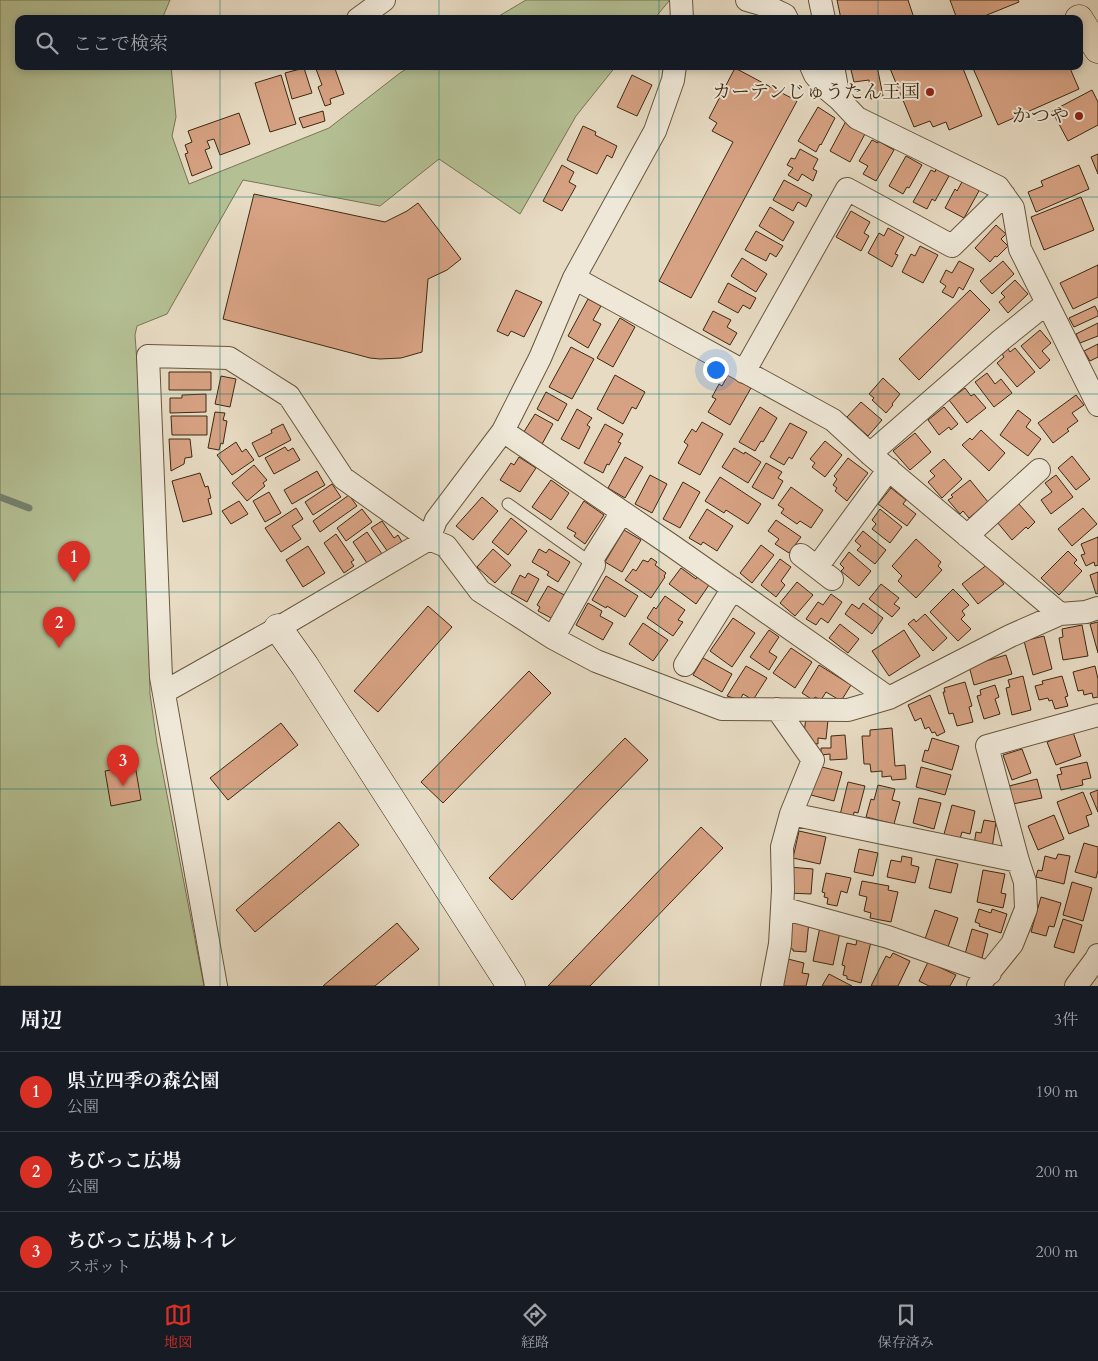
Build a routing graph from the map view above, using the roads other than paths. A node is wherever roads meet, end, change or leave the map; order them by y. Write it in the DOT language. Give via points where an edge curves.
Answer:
graph roads {
  1 [pos="384,0"];
  2 [pos="681,0"];
  3 [pos="747,0"];
  4 [pos="820,0"];
  5 [pos="1067,0"];
  6 [pos="363,15"];
  7 [pos="682,15"];
  8 [pos="785,15"];
  9 [pos="823,15"];
  10 [pos="1076,15"];
  11 [pos="1083,25"];
  12 [pos="1098,49"];
  13 [pos="675,70"];
  14 [pos="813,70"];
  15 [pos="834,70"];
  16 [pos="839,99"];
  17 [pos="1004,194"];
  18 [pos="574,278"];
  19 [pos="1047,304"];
  20 [pos="744,372"];
  21 [pos="1098,405"];
  22 [pos="503,430"];
  23 [pos="870,454"];
  24 [pos="890,469"];
  25 [pos="1039,470"];
  26 [pos="508,504"];
  27 [pos="622,512"];
  28 [pos="967,536"];
  29 [pos="429,538"];
  30 [pos="594,565"];
  31 [pos="817,567"];
  32 [pos="732,588"];
  33 [pos="1098,608"];
  34 [pos="1060,614"];
  35 [pos="278,628"];
  36 [pos="553,638"];
  37 [pos="686,665"];
  38 [pos="164,692"];
  39 [pos="889,698"];
  40 [pos="777,709"];
  41 [pos="1098,715"];
  42 [pos="791,814"];
  43 [pos="1018,861"];
  44 [pos="782,908"];
  45 [pos="1098,955"];
  46 [pos="984,979"];
  47 [pos="216,986"];
  48 [pos="510,986"];
  49 [pos="772,986"];
  50 [pos="1076,986"];
  1 -- 6 [label="street"];
  2 -- 7 [label="street"];
  3 -- 8 [label="street"];
  4 -- 9 [label="street"];
  5 -- 10 [label="main road"];
  11 -- 12 [label="main road"];
  13 -- 18 [label="street" via="655,131"];
  14 -- 16 [label="street"];
  15 -- 16 [label="street"];
  16 -- 17 [label="street" via="857,118 998,187"];
  17 -- 19 [label="street" via="1013,208 1020,249"];
  17 -- 20 [label="street" via="952,246 847,189"];
  18 -- 20 [label="street"];
  18 -- 22 [label="street" via="540,358"];
  19 -- 21 [label="street"];
  19 -- 23 [label="street"];
  20 -- 23 [label="street" via="833,420"];
  22 -- 27 [label="street"];
  22 -- 29 [label="street" via="436,520"];
  23 -- 24 [label="street"];
  24 -- 28 [label="street"];
  24 -- 31 [label="street"];
  25 -- 28 [label="street"];
  26 -- 30 [label="lane"];
  27 -- 30 [label="street" via="593,558"];
  27 -- 32 [label="street"];
  28 -- 34 [label="street"];
  29 -- 35 [label="street"];
  29 -- 36 [label="street" via="446,546 480,591"];
  29 -- 38 [label="street" via="344,478 289,396 229,358 148,356"];
  30 -- 36 [label="street"];
  32 -- 37 [label="street"];
  32 -- 39 [label="street"];
  33 -- 34 [label="street"];
  34 -- 39 [label="street"];
  35 -- 38 [label="street"];
  35 -- 48 [label="street"];
  36 -- 40 [label="street" via="596,661 722,709"];
  38 -- 47 [label="street"];
  39 -- 40 [label="street" via="848,710"];
  40 -- 42 [label="street" via="813,760"];
  41 -- 43 [label="street" via="987,746"];
  42 -- 43 [label="street"];
  42 -- 44 [label="street" via="782,847"];
  43 -- 46 [label="street" via="1025,882 1026,909 1012,944"];
  44 -- 46 [label="street" via="888,937"];
  44 -- 49 [label="street" via="780,944"];
  45 -- 50 [label="street"];
}
